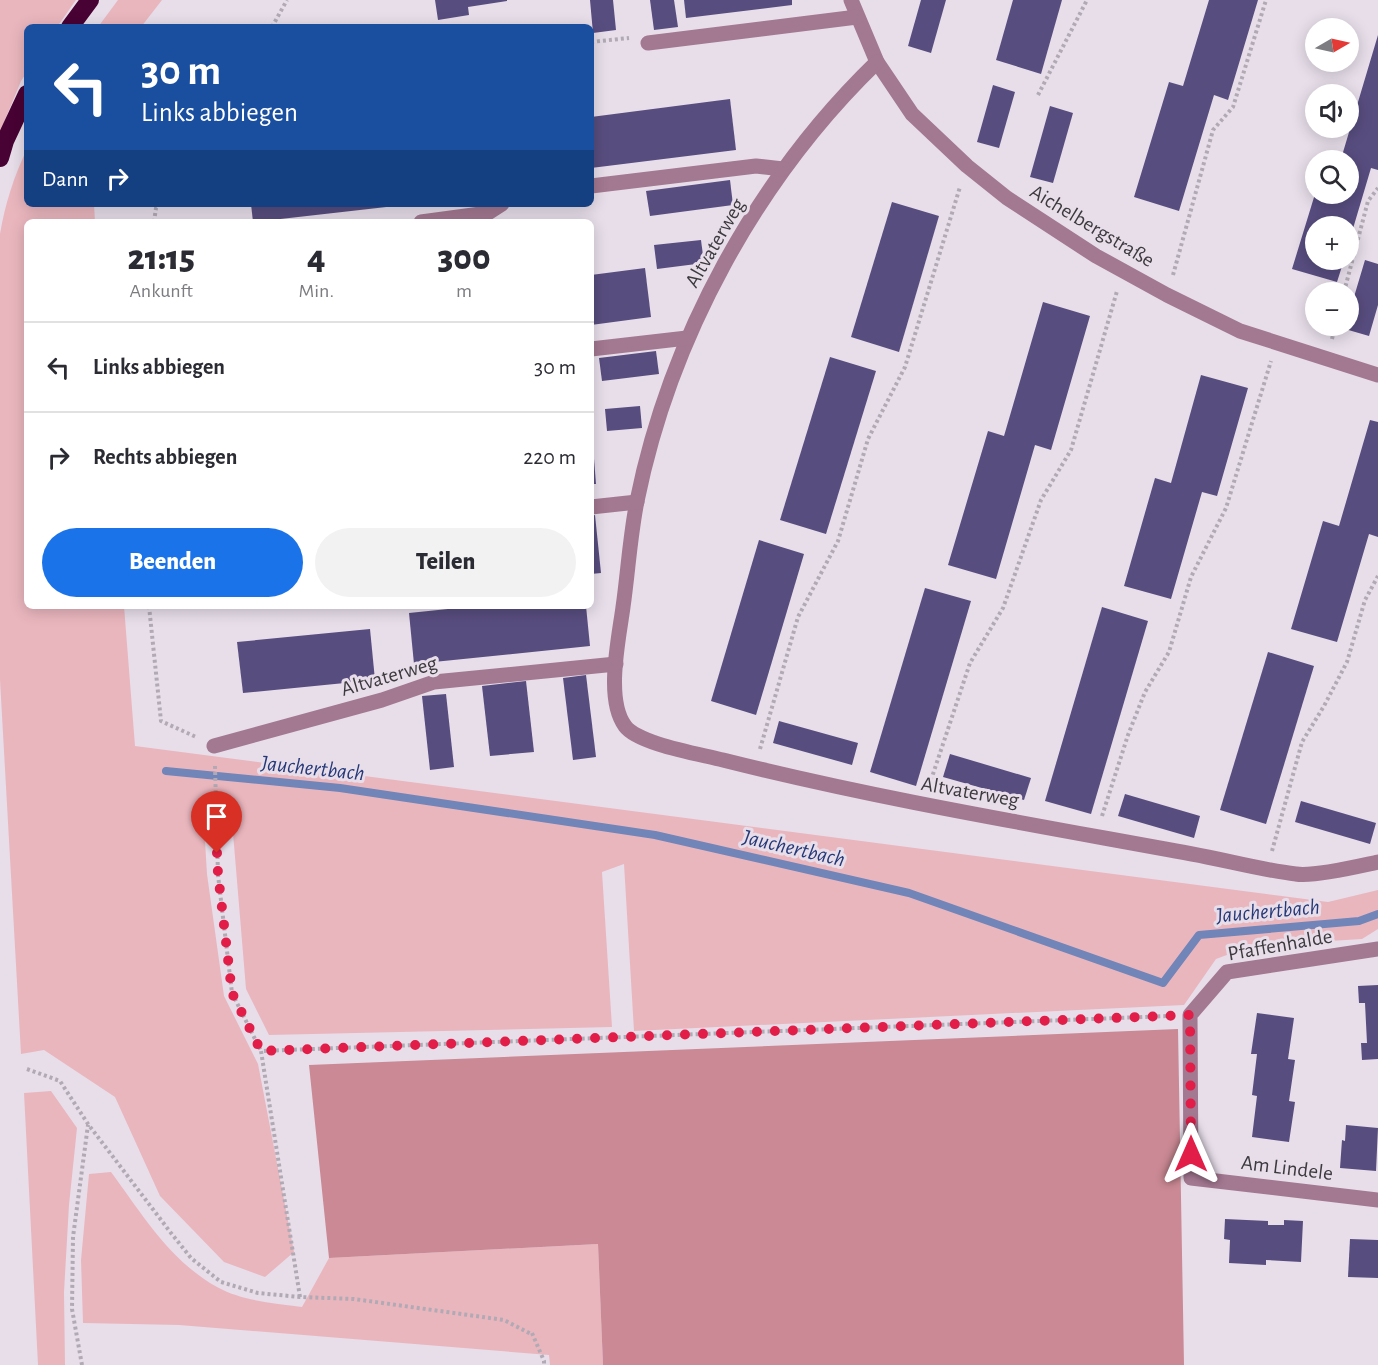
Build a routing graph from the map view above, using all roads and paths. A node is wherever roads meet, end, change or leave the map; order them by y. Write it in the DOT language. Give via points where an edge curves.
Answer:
graph roads {
  1 [pos="90,0"];
  2 [pos="287,0"];
  3 [pos="851,0"];
  4 [pos="1087,0"];
  5 [pos="1266,0"];
  6 [pos="857,17"];
  7 [pos="72,24"];
  8 [pos="274,24"];
  9 [pos="594,42"];
  10 [pos="648,43"];
  11 [pos="877,62"];
  12 [pos="1038,95"];
  13 [pos="24,100"];
  14 [pos="0,158"];
  15 [pos="967,166"];
  16 [pos="783,169"];
  17 [pos="594,186"];
  18 [pos="1378,188"];
  19 [pos="497,207"];
  20 [pos="443,219"];
  21 [pos="1123,270"];
  22 [pos="1347,282"];
  23 [pos="1167,295"];
  24 [pos="687,338"];
  25 [pos="1277,343"];
  26 [pos="594,350"];
  27 [pos="1378,375"];
  28 [pos="637,502"];
  29 [pos="594,507"];
  30 [pos="1378,576"];
  31 [pos="149,609"];
  32 [pos="616,664"];
  33 [pos="214,746"];
  34 [pos="754,768"];
  35 [pos="923,806"];
  36 [pos="1096,836"];
  37 [pos="1378,862"];
  38 [pos="1267,868"];
  39 [pos="1378,949"];
  40 [pos="1190,1015"];
  41 [pos="261,1051"];
  42 [pos="27,1069"];
  43 [pos="88,1124"];
  44 [pos="1378,1200"];
  45 [pos="300,1297"];
  46 [pos="82,1365"];
  47 [pos="544,1365"];
  1 -- 7 [label="highway"];
  2 -- 8 [label="path"];
  3 -- 6 [label="street, Aichelbergstraße"];
  4 -- 12 [label="path"];
  5 -- 23 [label="path" via="1233,107 1213,130"];
  6 -- 10 [label="street"];
  6 -- 11 [label="street, Aichelbergstraße"];
  9 -- 10 [label="path" via="641,36"];
  11 -- 15 [label="street, Aichelbergstraße" via="912,114"];
  11 -- 16 [label="street, Altvaterweg" via="842,96"];
  13 -- 14 [label="highway"];
  15 -- 21 [label="street, Aichelbergstraße" via="1007,198"];
  15 -- 34 [label="path" via="905,367 868,439 838,541 798,616"];
  16 -- 17 [label="street, Altvaterweg" via="756,166"];
  16 -- 24 [label="street, Altvaterweg" via="738,239"];
  18 -- 22 [label="path" via="1368,201"];
  19 -- 20 [label="street" via="488,213"];
  21 -- 23 [label="street, Aichelbergstraße"];
  21 -- 35 [label="path" via="1071,450 1041,500 1003,608 970,663"];
  23 -- 25 [label="street, Aichelbergstraße" via="1240,331"];
  24 -- 26 [label="street"];
  24 -- 28 [label="street, Altvaterweg"];
  25 -- 27 [label="street, Aichelbergstraße"];
  25 -- 36 [label="path" via="1226,508 1191,577 1169,652 1145,692"];
  28 -- 29 [label="street"];
  28 -- 32 [label="street, Altvaterweg"];
  30 -- 38 [label="path" via="1365,600 1347,662 1302,742"];
  31 -- 33 [label="path" via="161,721"];
  32 -- 33 [label="street, Altvaterweg" via="434,682"];
  32 -- 34 [label="street, Altvaterweg" via="616,702 622,722 632,734"];
  33 -- 41 [label="path" via="218,874 232,993"];
  34 -- 35 [label="street, Altvaterweg"];
  35 -- 36 [label="street, Altvaterweg"];
  36 -- 38 [label="street, Altvaterweg"];
  37 -- 38 [label="street, Altvaterweg" via="1300,875"];
  39 -- 40 [label="street, Pfaffenhalde" via="1227,972"];
  40 -- 41 [label="path"];
  40 -- 44 [label="street, Am Lindele" via="1191,1178"];
  41 -- 45 [label="path"];
  42 -- 43 [label="path" via="60,1081"];
  43 -- 45 [label="path" via="191,1258 221,1282 258,1293"];
  43 -- 46 [label="path" via="73,1237 72,1309"];
  45 -- 47 [label="path" via="354,1299 504,1320 532,1333"];
}
